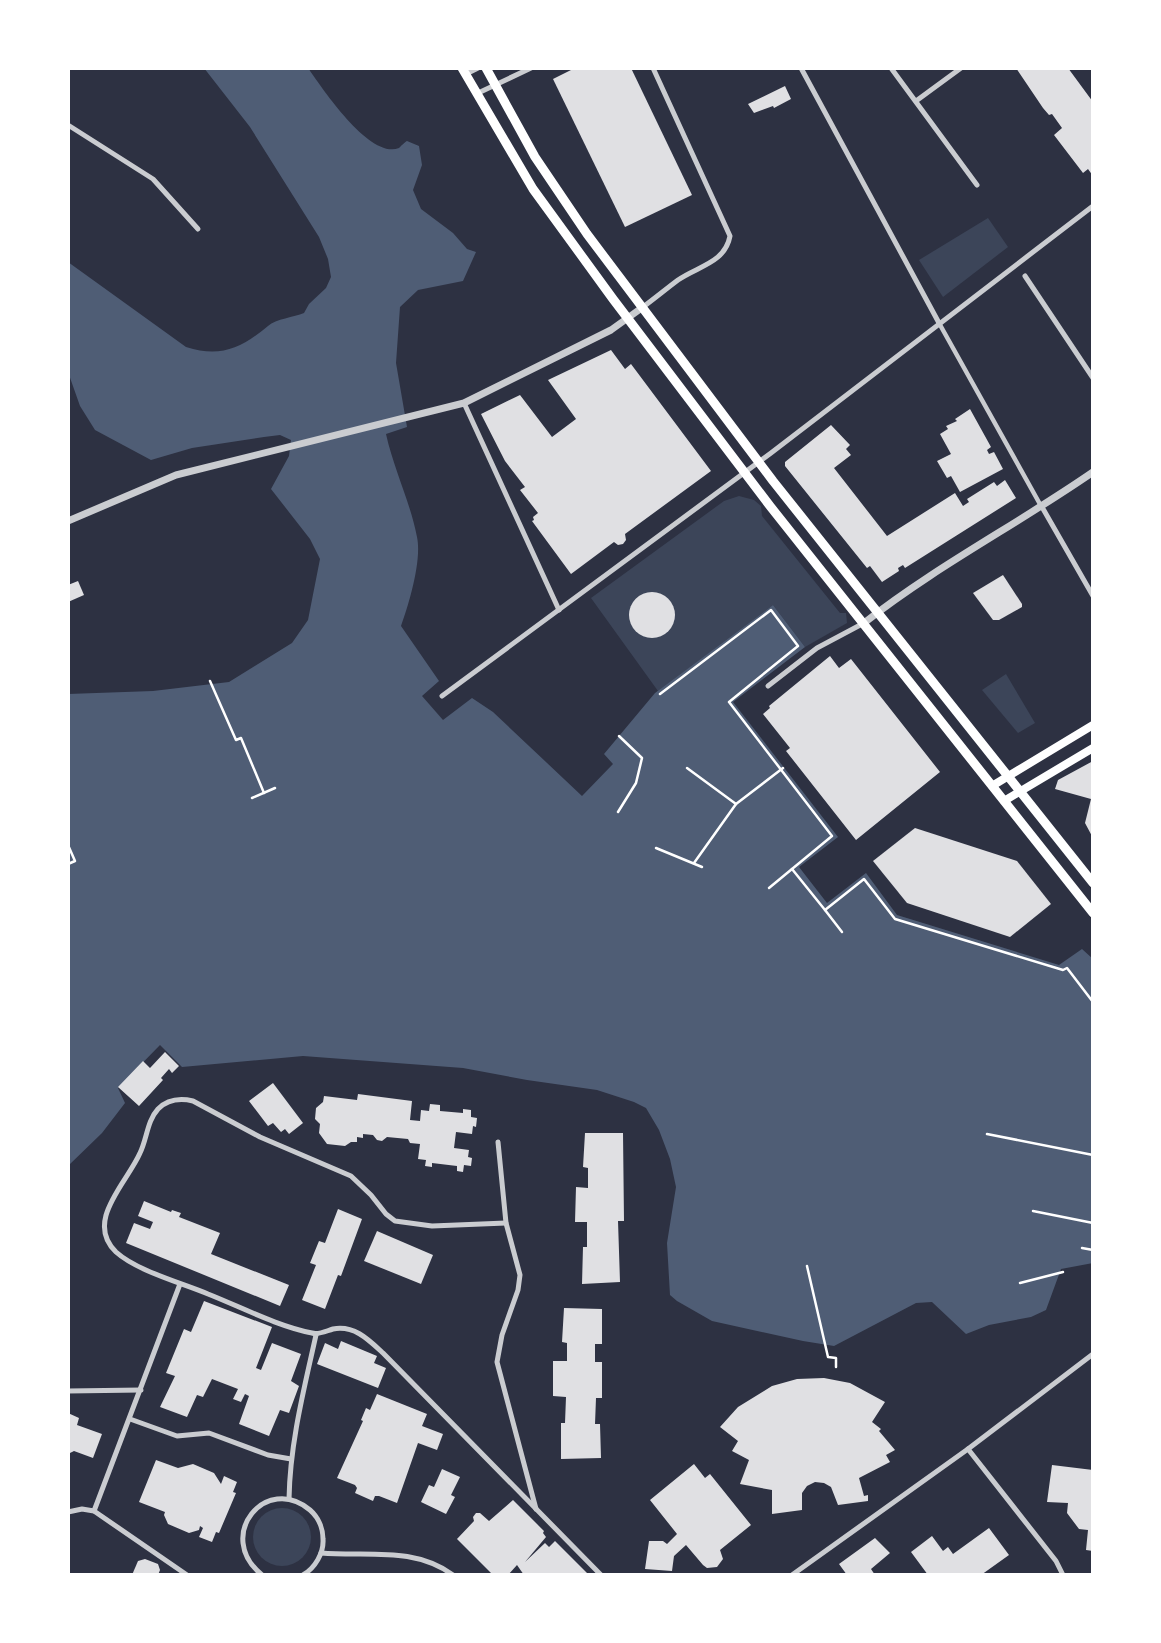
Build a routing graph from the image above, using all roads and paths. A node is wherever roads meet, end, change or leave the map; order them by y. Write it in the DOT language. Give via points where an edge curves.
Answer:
graph roads {
  1 [pos="478,68"];
  2 [pos="486,68"];
  3 [pos="531,68"];
  4 [pos="653,68"];
  5 [pos="801,68"];
  6 [pos="891,68"];
  7 [pos="961,68"];
  8 [pos="464,71"];
  9 [pos="495,85"];
  10 [pos="476,94"];
  11 [pos="916,101"];
  12 [pos="68,125"];
  13 [pos="976,185"];
  14 [pos="1093,205"];
  15 [pos="198,229"];
  16 [pos="1025,276"];
  17 [pos="643,307"];
  18 [pos="627,319"];
  19 [pos="939,323"];
  20 [pos="1093,378"];
  21 [pos="464,403"];
  22 [pos="758,462"];
  23 [pos="1093,472"];
  24 [pos="744,473"];
  25 [pos="1042,507"];
  26 [pos="68,521"];
  27 [pos="1093,596"];
  28 [pos="559,610"];
  29 [pos="877,612"];
  30 [pos="864,623"];
  31 [pos="210,681"];
  32 [pos="768,686"];
  33 [pos="660,694"];
  34 [pos="442,696"];
  35 [pos="1093,725"];
  36 [pos="619,736"];
  37 [pos="1093,748"];
  38 [pos="687,768"];
  39 [pos="782,769"];
  40 [pos="1007,776"];
  41 [pos="992,786"];
  42 [pos="275,788"];
  43 [pos="1018,790"];
  44 [pos="264,793"];
  45 [pos="252,798"];
  46 [pos="1004,801"];
  47 [pos="736,804"];
  48 [pos="618,812"];
  49 [pos="68,845"];
  50 [pos="656,849"];
  51 [pos="694,863"];
  52 [pos="68,864"];
  53 [pos="702,867"];
  54 [pos="792,869"];
  55 [pos="1093,883"];
  56 [pos="769,888"];
  57 [pos="825,910"];
  58 [pos="1093,913"];
  59 [pos="842,932"];
  60 [pos="1093,1002"];
  61 [pos="987,1134"];
  62 [pos="498,1142"];
  63 [pos="1093,1155"];
  64 [pos="1033,1211"];
  65 [pos="506,1223"];
  66 [pos="1093,1223"];
  67 [pos="1082,1248"];
  68 [pos="1093,1250"];
  69 [pos="807,1266"];
  70 [pos="1063,1272"];
  71 [pos="1020,1283"];
  72 [pos="180,1284"];
  73 [pos="316,1335"];
  74 [pos="1093,1354"];
  75 [pos="836,1367"];
  76 [pos="141,1390"];
  77 [pos="68,1391"];
  78 [pos="130,1419"];
  79 [pos="968,1449"];
  80 [pos="291,1459"];
  81 [pos="289,1499"];
  82 [pos="94,1511"];
  83 [pos="537,1512"];
  84 [pos="68,1513"];
  85 [pos="321,1553"];
  86 [pos="187,1575"];
  87 [pos="262,1575"];
  88 [pos="303,1575"];
  89 [pos="453,1575"];
  90 [pos="601,1575"];
  91 [pos="792,1575"];
  92 [pos="1063,1575"];
  1 -- 8 [label="street"];
  2 -- 9 [label="main road"];
  3 -- 9 [label="street"];
  4 -- 17 [label="street" via="730,236 726,250 711,263 679,279"];
  5 -- 19 [label="street"];
  6 -- 11 [label="street"];
  7 -- 11 [label="street"];
  8 -- 10 [label="main road"];
  9 -- 10 [label="street"];
  9 -- 17 [label="main road" via="556,189"];
  10 -- 18 [label="main road" via="542,204"];
  11 -- 13 [label="street"];
  12 -- 15 [label="street" via="153,179"];
  14 -- 19 [label="street"];
  16 -- 20 [label="street"];
  17 -- 18 [label="street"];
  17 -- 22 [label="main road"];
  18 -- 21 [label="street"];
  18 -- 24 [label="main road"];
  19 -- 22 [label="street"];
  19 -- 25 [label="street"];
  21 -- 26 [label="street" via="176,474"];
  21 -- 28 [label="street"];
  22 -- 24 [label="street"];
  22 -- 29 [label="main road"];
  23 -- 25 [label="street"];
  24 -- 28 [label="street"];
  24 -- 30 [label="main road"];
  25 -- 27 [label="street"];
  25 -- 29 [label="street"];
  28 -- 34 [label="street"];
  29 -- 30 [label="street"];
  29 -- 40 [label="main road"];
  30 -- 32 [label="street" via="817,648"];
  30 -- 41 [label="main road"];
  31 -- 44 [label="path"];
  33 -- 39 [label="path" via="771,610 798,646 729,702"];
  35 -- 40 [label="main road"];
  36 -- 48 [label="path" via="642,758 636,783"];
  37 -- 43 [label="main road"];
  38 -- 47 [label="path"];
  39 -- 47 [label="path"];
  39 -- 54 [label="path" via="832,836"];
  40 -- 41 [label="main road"];
  40 -- 43 [label="main road"];
  41 -- 46 [label="main road"];
  42 -- 44 [label="path"];
  43 -- 46 [label="main road"];
  43 -- 55 [label="main road"];
  44 -- 45 [label="path"];
  46 -- 58 [label="main road"];
  47 -- 51 [label="path"];
  49 -- 52 [label="path" via="75,861"];
  50 -- 51 [label="path"];
  51 -- 53 [label="path"];
  54 -- 56 [label="path"];
  54 -- 57 [label="path"];
  57 -- 59 [label="path"];
  57 -- 60 [label="path" via="864,879 895,919 1067,968"];
  61 -- 63 [label="path"];
  62 -- 65 [label="street"];
  64 -- 66 [label="path"];
  65 -- 72 [label="street" via="432,1226 395,1221 351,1176 181,1099 163,1106 152,1118 140,1153 104,1223 111,1247 126,1260"];
  65 -- 83 [label="street" via="519,1282 497,1362"];
  67 -- 68 [label="path"];
  69 -- 75 [label="path" via="828,1357 836,1358"];
  70 -- 71 [label="path"];
  72 -- 73 [label="street"];
  72 -- 76 [label="street"];
  73 -- 80 [label="street"];
  73 -- 83 [label="street" via="343,1328 360,1333"];
  74 -- 79 [label="street"];
  76 -- 77 [label="street"];
  76 -- 78 [label="street"];
  78 -- 80 [label="street" via="177,1436 209,1433"];
  78 -- 82 [label="street"];
  79 -- 91 [label="street"];
  79 -- 92 [label="street"];
  80 -- 81 [label="street"];
  81 -- 85 [label="street" via="317,1519 323,1539"];
  81 -- 87 [label="street" via="262,1504 244,1526 244,1554"];
  82 -- 84 [label="street"];
  82 -- 86 [label="street"];
  83 -- 90 [label="street"];
  85 -- 88 [label="street"];
  85 -- 89 [label="street" via="419,1558"];
}
